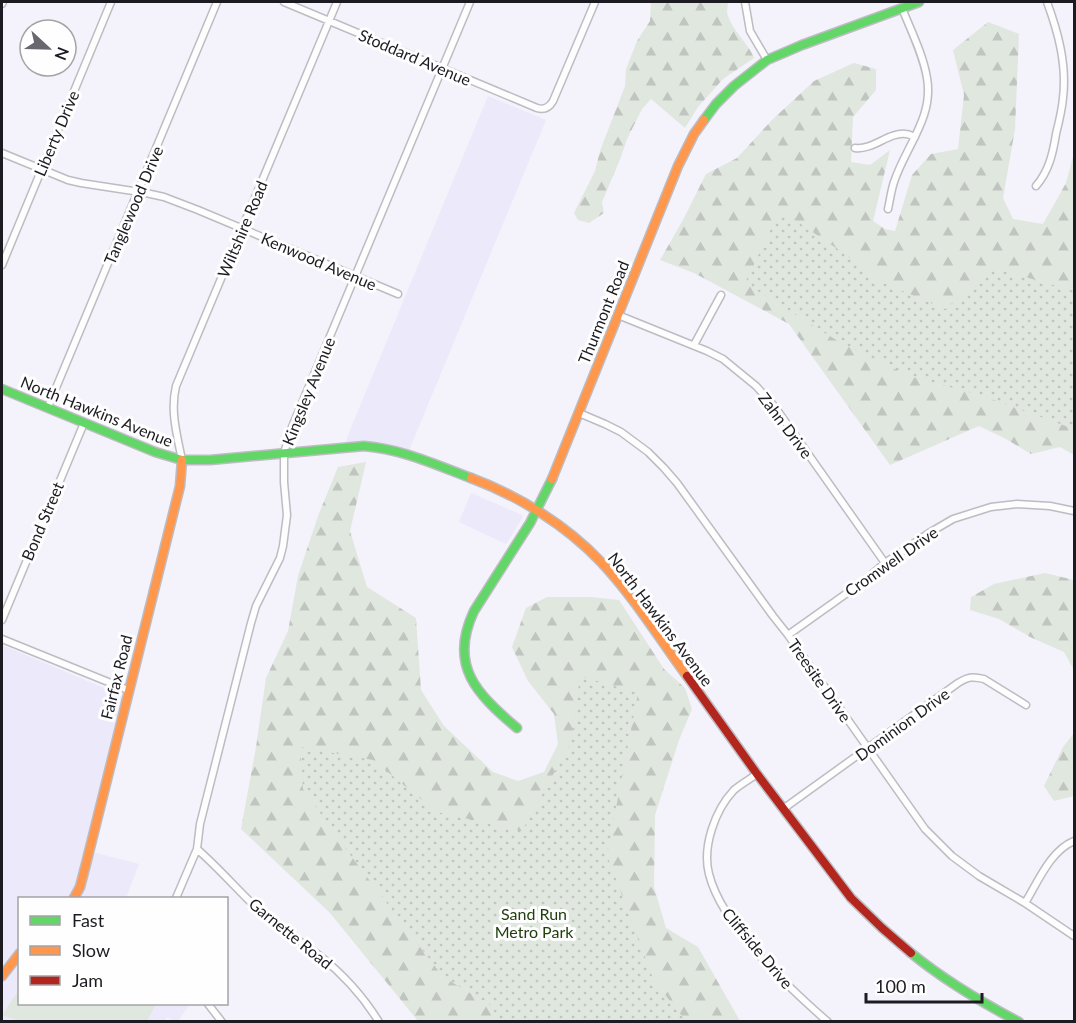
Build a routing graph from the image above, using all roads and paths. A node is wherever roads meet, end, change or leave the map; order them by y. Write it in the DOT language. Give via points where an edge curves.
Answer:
graph roads {
  1 [pos="111,2"];
  2 [pos="217,2"];
  3 [pos="284,2"];
  4 [pos="337,2"];
  5 [pos="470,2"];
  6 [pos="595,2"];
  7 [pos="745,2"];
  8 [pos="919,2"];
  9 [pos="1047,2"];
  10 [pos="902,8"];
  11 [pos="329,20"];
  12 [pos="767,60"];
  13 [pos="442,68"];
  14 [pos="915,137"];
  15 [pos="855,148"];
  16 [pos="2,153"];
  17 [pos="41,169"];
  18 [pos="1036,186"];
  19 [pos="138,191"];
  20 [pos="888,209"];
  21 [pos="242,229"];
  22 [pos="2,265"];
  23 [pos="355,276"];
  24 [pos="398,294"];
  25 [pos="721,295"];
  26 [pos="618,315"];
  27 [pos="694,345"];
  28 [pos="2,389"];
  29 [pos="48,407"];
  30 [pos="579,413"];
  31 [pos="84,423"];
  32 [pos="284,453"];
  33 [pos="182,460"];
  34 [pos="1074,511"];
  35 [pos="537,512"];
  36 [pos="885,563"];
  37 [pos="2,620"];
  38 [pos="788,635"];
  39 [pos="2,639"];
  40 [pos="128,690"];
  41 [pos="1026,705"];
  42 [pos="517,728"];
  43 [pos="868,748"];
  44 [pos="757,774"];
  45 [pos="783,809"];
  46 [pos="1074,841"];
  47 [pos="197,849"];
  48 [pos="74,897"];
  49 [pos="176,897"];
  50 [pos="1025,903"];
  51 [pos="1074,936"];
  52 [pos="18,956"];
  53 [pos="2,976"];
  54 [pos="209,1005"];
  55 [pos="222,1022"];
  56 [pos="379,1022"];
  57 [pos="828,1022"];
  58 [pos="1018,1022"];
  1 -- 17 [label="street, Liberty Drive"];
  2 -- 19 [label="street, Tanglewood Drive"];
  3 -- 11 [label="street, Stoddard Avenue"];
  4 -- 11 [label="street, Wiltshire Road"];
  5 -- 13 [label="street, Kingsley Avenue"];
  6 -- 13 [label="street, Stoddard Avenue" via="550,106 537,108"];
  7 -- 12 [label="street" via="750,31"];
  8 -- 10 [label="street, Thurmont Road"];
  9 -- 18 [label="street" via="1061,44 1064,98 1052,158"];
  10 -- 12 [label="street, Thurmont Road"];
  10 -- 14 [label="street" via="928,79 928,103"];
  11 -- 13 [label="street, Stoddard Avenue"];
  11 -- 21 [label="street, Wiltshire Road"];
  12 -- 26 [label="street, Thurmont Road" via="725,95 694,134"];
  13 -- 23 [label="street, Kingsley Avenue"];
  14 -- 15 [label="street" via="897,135 872,146"];
  14 -- 20 [label="street" via="894,182"];
  16 -- 17 [label="street, Kenwood Avenue"];
  17 -- 19 [label="street, Kenwood Avenue" via="81,183"];
  17 -- 22 [label="street, Liberty Drive"];
  19 -- 21 [label="street, Kenwood Avenue" via="164,197"];
  19 -- 29 [label="street, Tanglewood Drive"];
  21 -- 23 [label="street, Kenwood Avenue"];
  21 -- 33 [label="street, Wiltshire Road" via="176,386 174,417"];
  23 -- 24 [label="street, Kenwood Avenue"];
  23 -- 32 [label="street, Kingsley Avenue"];
  25 -- 27 [label="street"];
  26 -- 27 [label="street, Zahn Drive"];
  26 -- 30 [label="street, Thurmont Road"];
  27 -- 36 [label="street, Zahn Drive" via="735,368 767,398"];
  28 -- 29 [label="street, North Hawkins Avenue"];
  29 -- 31 [label="street, North Hawkins Avenue"];
  30 -- 35 [label="street, Thurmont Road"];
  30 -- 38 [label="street, Treesite Drive" via="621,432 664,468"];
  31 -- 33 [label="street, North Hawkins Avenue"];
  31 -- 37 [label="street, Bond Street"];
  32 -- 33 [label="street, North Hawkins Avenue"];
  32 -- 35 [label="street, North Hawkins Avenue" via="364,446 406,453 484,483"];
  32 -- 47 [label="street, Kingsley Avenue" via="287,516 283,546 256,606 244,646"];
  33 -- 40 [label="street, Fairfax Road" via="180,486"];
  34 -- 36 [label="street, Cromwell Drive" via="1030,504 978,510 938,527"];
  35 -- 42 [label="street, Thurmont Road" via="474,613 465,648 467,668 476,688"];
  35 -- 44 [label="street, North Hawkins Avenue" via="581,544 622,586"];
  36 -- 38 [label="street, Cromwell Drive"];
  38 -- 43 [label="street, Treesite Drive"];
  39 -- 40 [label="street"];
  40 -- 48 [label="street, Fairfax Road" via="83,876"];
  41 -- 43 [label="street, Dominion Drive" via="984,679 968,677"];
  43 -- 45 [label="street, Dominion Drive"];
  43 -- 50 [label="street, Treesite Drive" via="925,829 945,849 979,876"];
  44 -- 45 [label="street, North Hawkins Avenue"];
  44 -- 57 [label="street, Cliffside Drive" via="735,790 715,818 707,852 708,872 725,912 757,952"];
  45 -- 58 [label="street, North Hawkins Avenue" via="851,898 882,928 945,978"];
  46 -- 50 [label="street" via="1058,852"];
  47 -- 49 [label="street, Kingsley Avenue"];
  47 -- 56 [label="street, Garnette Road" via="265,916 348,980"];
  50 -- 51 [label="street, Treesite Drive"];
  52 -- 53 [label="street"];
  54 -- 55 [label="street"];
}
